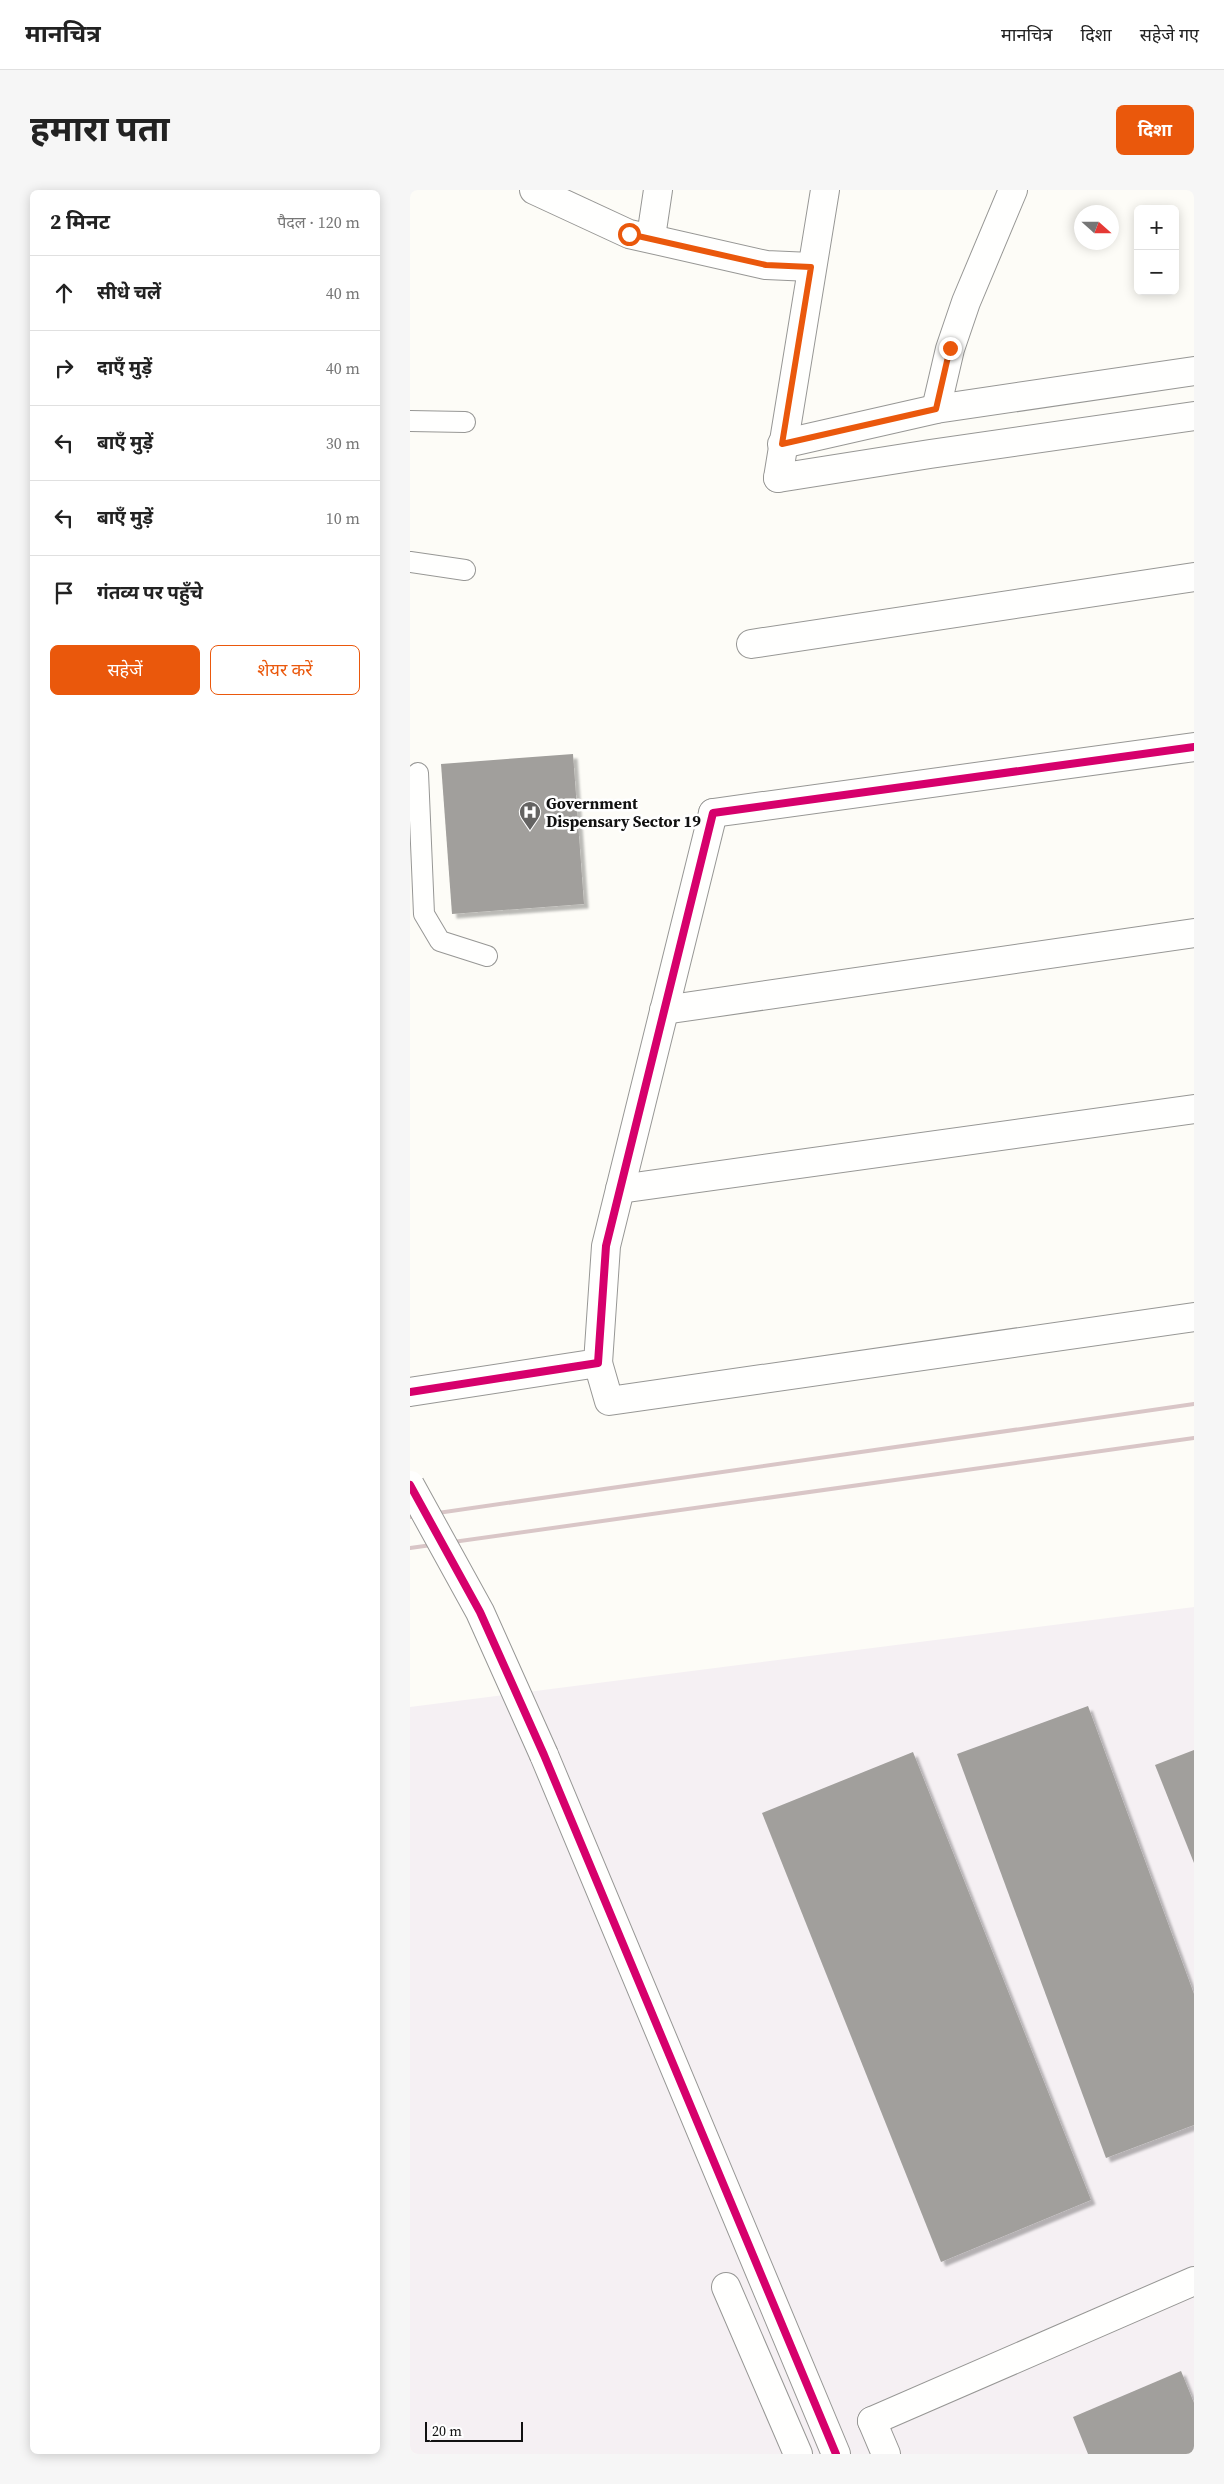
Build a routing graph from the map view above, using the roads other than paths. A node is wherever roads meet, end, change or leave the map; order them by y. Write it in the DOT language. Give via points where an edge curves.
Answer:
graph roads {
  1 [pos="534,190"];
  2 [pos="658,190"];
  3 [pos="825,190"];
  4 [pos="1013,190"];
  5 [pos="651,237"];
  6 [pos="811,267"];
  7 [pos="1194,372"];
  8 [pos="936,409"];
  9 [pos="1194,416"];
  10 [pos="410,421"];
  11 [pos="465,422"];
  12 [pos="782,444"];
  13 [pos="410,562"];
  14 [pos="464,570"];
  15 [pos="1194,577"];
  16 [pos="751,644"];
  17 [pos="1194,746"];
  18 [pos="418,773"];
  19 [pos="416,871"];
  20 [pos="1194,933"];
  21 [pos="486,956"];
  22 [pos="664,1010"];
  23 [pos="1194,1109"];
  24 [pos="620,1189"];
  25 [pos="1194,1317"];
  26 [pos="598,1363"];
  27 [pos="410,1392"];
  28 [pos="410,1485"];
  29 [pos="1194,2281"];
  30 [pos="726,2287"];
  31 [pos="798,2454"];
  32 [pos="836,2454"];
  33 [pos="886,2454"];
  1 -- 5 [label="street" via="629,234"];
  2 -- 5 [label="street"];
  3 -- 6 [label="street"];
  4 -- 8 [label="street" via="963,311 950,348"];
  5 -- 6 [label="street" via="766,265"];
  6 -- 12 [label="street"];
  7 -- 8 [label="street"];
  8 -- 12 [label="street"];
  9 -- 12 [label="street" via="778,478"];
  10 -- 11 [label="lane"];
  13 -- 14 [label="lane"];
  15 -- 16 [label="street"];
  17 -- 22 [label="street" via="712,813"];
  18 -- 19 [label="lane"];
  19 -- 21 [label="lane" via="424,914 440,941"];
  20 -- 22 [label="street"];
  22 -- 24 [label="street"];
  23 -- 24 [label="street"];
  24 -- 26 [label="street" via="606,1246"];
  25 -- 26 [label="street" via="609,1401"];
  26 -- 27 [label="street"];
  28 -- 32 [label="street, bridge" via="480,1612 544,1755"];
  29 -- 33 [label="street" via="872,2421"];
  30 -- 31 [label="street"];
}
